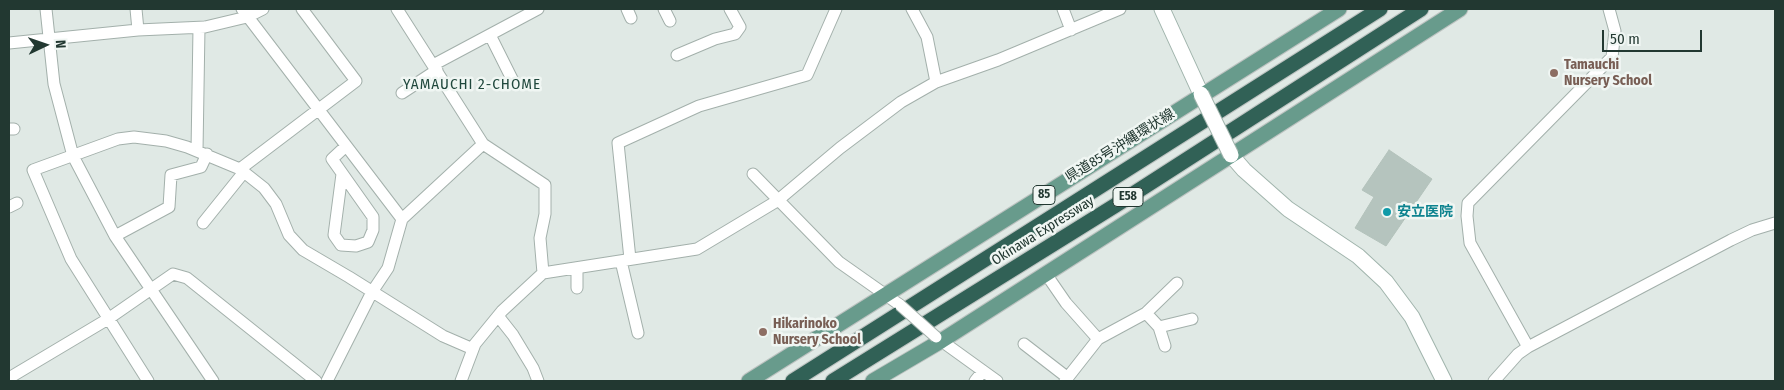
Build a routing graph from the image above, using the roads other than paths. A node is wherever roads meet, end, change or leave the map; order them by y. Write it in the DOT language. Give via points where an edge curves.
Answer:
graph roads {
  1 [pos="46,9"];
  2 [pos="136,9"];
  3 [pos="263,9"];
  4 [pos="302,9"];
  5 [pos="398,9"];
  6 [pos="538,9"];
  7 [pos="664,9"];
  8 [pos="730,9"];
  9 [pos="836,9"];
  10 [pos="1063,9"];
  11 [pos="1120,9"];
  12 [pos="1162,9"];
  13 [pos="1339,9"];
  14 [pos="1380,9"];
  15 [pos="1421,9"];
  16 [pos="1460,9"];
  17 [pos="1609,9"];
  18 [pos="915,12"];
  19 [pos="244,13"];
  20 [pos="670,21"];
  21 [pos="199,28"];
  22 [pos="138,30"];
  23 [pos="1071,30"];
  24 [pos="490,35"];
  25 [pos="49,40"];
  26 [pos="9,43"];
  27 [pos="677,55"];
  28 [pos="435,68"];
  29 [pos="936,82"];
  30 [pos="514,83"];
  31 [pos="402,93"];
  32 [pos="1201,94"];
  33 [pos="320,111"];
  34 [pos="483,144"];
  35 [pos="346,146"];
  36 [pos="202,152"];
  37 [pos="1231,155"];
  38 [pos="72,156"];
  39 [pos="242,170"];
  40 [pos="342,174"];
  41 [pos="753,174"];
  42 [pos="778,201"];
  43 [pos="402,219"];
  44 [pos="203,223"];
  45 [pos="1775,223"];
  46 [pos="115,236"];
  47 [pos="626,260"];
  48 [pos="577,268"];
  49 [pos="543,272"];
  50 [pos="1046,274"];
  51 [pos="1177,283"];
  52 [pos="151,288"];
  53 [pos="577,288"];
  54 [pos="372,292"];
  55 [pos="886,294"];
  56 [pos="1146,313"];
  57 [pos="498,316"];
  58 [pos="108,319"];
  59 [pos="1192,319"];
  60 [pos="1159,327"];
  61 [pos="638,333"];
  62 [pos="939,339"];
  63 [pos="1098,339"];
  64 [pos="1024,344"];
  65 [pos="1165,346"];
  66 [pos="1528,347"];
  67 [pos="473,349"];
  68 [pos="983,371"];
  69 [pos="9,378"];
  70 [pos="877,380"];
  71 [pos="1066,380"];
  72 [pos="148,381"];
  73 [pos="213,381"];
  74 [pos="316,381"];
  75 [pos="327,381"];
  76 [pos="461,381"];
  77 [pos="538,381"];
  78 [pos="749,381"];
  79 [pos="792,381"];
  80 [pos="833,381"];
  81 [pos="975,381"];
  82 [pos="997,381"];
  83 [pos="1444,381"];
  84 [pos="1494,381"];
  1 -- 25 [label="street"];
  2 -- 22 [label="street"];
  3 -- 19 [label="street"];
  4 -- 33 [label="street" via="356,81"];
  5 -- 28 [label="street"];
  6 -- 24 [label="street"];
  7 -- 20 [label="street"];
  8 -- 27 [label="street" via="740,27 735,34"];
  9 -- 47 [label="street" via="807,75 699,106 618,142"];
  10 -- 23 [label="street"];
  11 -- 23 [label="street"];
  12 -- 32 [label="street"];
  13 -- 32 [label="main road, 県道85号沖縄環状線 / 85"];
  14 -- 79 [label="highway, Okinawa Expressway / E58"];
  15 -- 80 [label="highway, Okinawa Expressway / E58" via="1116,205"];
  16 -- 37 [label="main road"];
  17 -- 66 [label="street" via="1615,31 1612,57 1468,203 1470,243"];
  18 -- 29 [label="street" via="927,37"];
  19 -- 21 [label="street"];
  19 -- 33 [label="street"];
  21 -- 22 [label="street"];
  21 -- 36 [label="street"];
  22 -- 25 [label="street"];
  23 -- 29 [label="street"];
  24 -- 28 [label="street"];
  24 -- 30 [label="street"];
  25 -- 26 [label="street"];
  25 -- 38 [label="street" via="54,84"];
  28 -- 31 [label="street"];
  28 -- 34 [label="street"];
  29 -- 42 [label="street" via="867,126"];
  32 -- 37 [label="street, bridge"];
  32 -- 55 [label="main road, 県道85号沖縄環状線 / 85"];
  33 -- 35 [label="street"];
  33 -- 39 [label="street" via="286,133"];
  34 -- 43 [label="street"];
  34 -- 49 [label="street" via="545,184 545,214 540,238"];
  35 -- 40 [label="street" via="332,159"];
  35 -- 43 [label="street"];
  36 -- 38 [label="street" via="166,141 134,137 118,139"];
  36 -- 39 [label="street"];
  36 -- 46 [label="street" via="201,167 171,175 169,207"];
  37 -- 50 [label="main road"];
  37 -- 83 [label="street" via="1288,209 1358,256 1386,282 1412,317"];
  38 -- 46 [label="street"];
  38 -- 58 [label="street" via="33,170 72,259"];
  39 -- 44 [label="street"];
  39 -- 54 [label="street" via="264,188 276,204 289,235 302,250"];
  40 -- 40 [label="street" via="373,217 374,230 368,242 356,246 340,245 334,235"];
  41 -- 42 [label="street"];
  42 -- 47 [label="street" via="697,250"];
  42 -- 55 [label="street" via="839,262"];
  43 -- 54 [label="street" via="388,268"];
  45 -- 66 [label="street" via="1745,233"];
  46 -- 52 [label="street"];
  47 -- 48 [label="street"];
  47 -- 61 [label="street"];
  48 -- 49 [label="street"];
  48 -- 53 [label="street"];
  49 -- 57 [label="street"];
  50 -- 62 [label="main road"];
  50 -- 63 [label="street"];
  51 -- 56 [label="street"];
  52 -- 58 [label="street"];
  52 -- 73 [label="street"];
  52 -- 74 [label="street" via="173,274 187,278"];
  54 -- 67 [label="street" via="443,336"];
  54 -- 75 [label="street"];
  55 -- 62 [label="street, bridge"];
  55 -- 78 [label="main road, 県道85号沖縄環状線 / 85"];
  56 -- 60 [label="street"];
  56 -- 63 [label="street"];
  57 -- 67 [label="street"];
  57 -- 77 [label="street" via="523,351"];
  58 -- 69 [label="street"];
  58 -- 72 [label="street"];
  59 -- 60 [label="street"];
  60 -- 65 [label="street"];
  62 -- 68 [label="street"];
  62 -- 70 [label="main road"];
  63 -- 71 [label="street"];
  64 -- 71 [label="street"];
  66 -- 84 [label="street"];
  67 -- 76 [label="street"];
  68 -- 81 [label="street"];
  68 -- 82 [label="street"];
}
